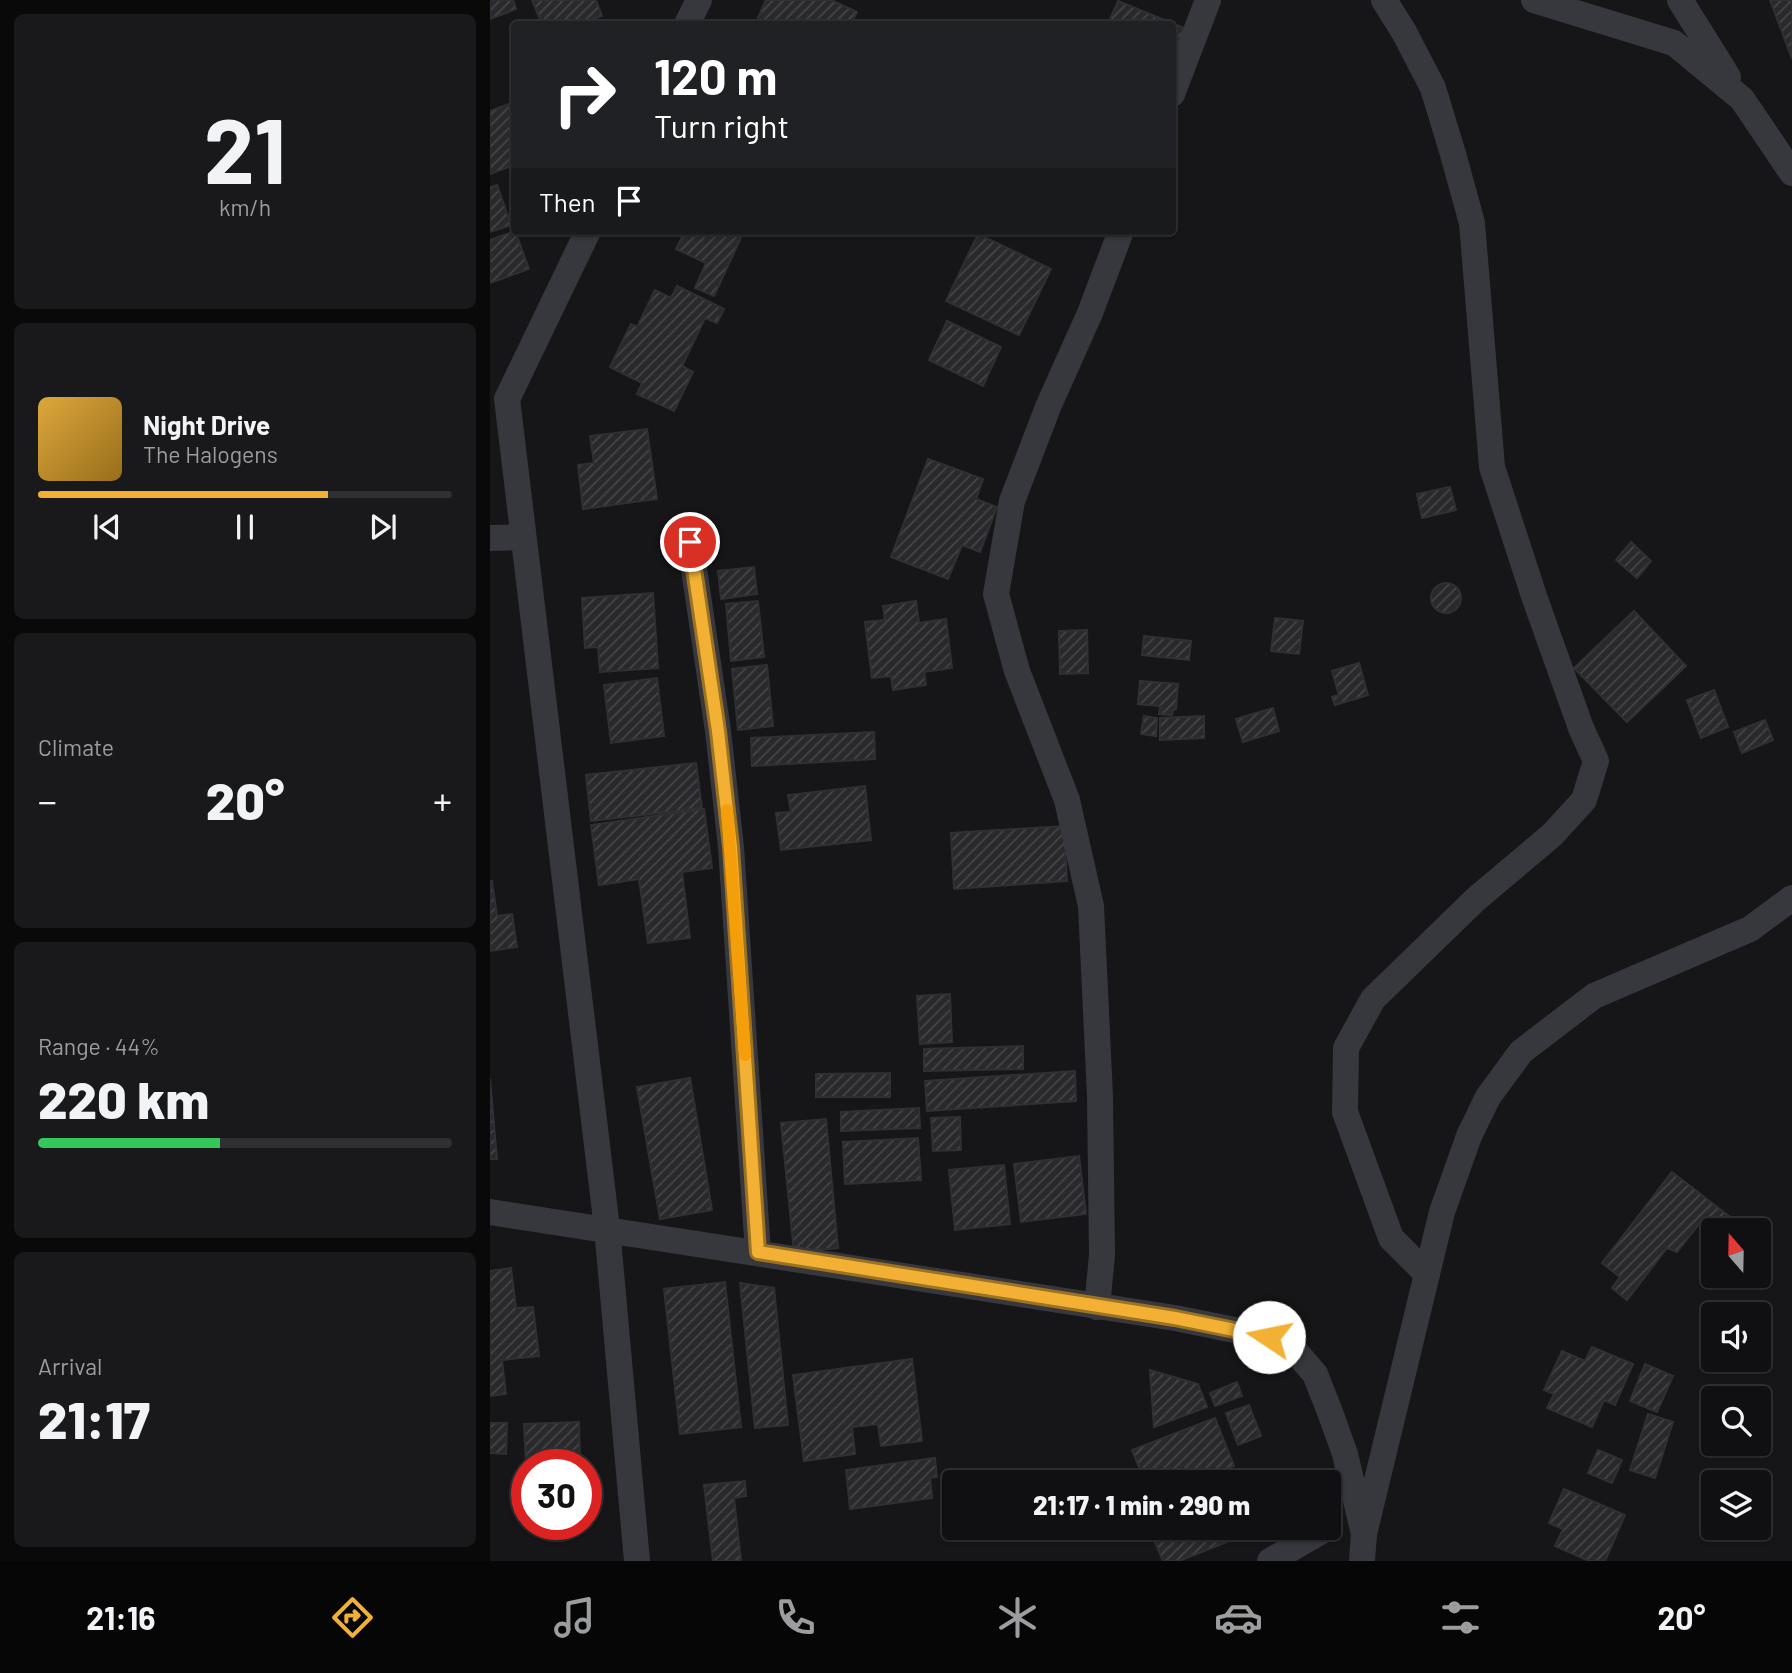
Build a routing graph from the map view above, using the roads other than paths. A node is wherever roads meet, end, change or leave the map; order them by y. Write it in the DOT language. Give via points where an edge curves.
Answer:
graph roads {
  1 [pos="699,0"];
  2 [pos="1208,0"];
  3 [pos="1384,0"];
  4 [pos="1534,0"];
  5 [pos="1680,0"];
  6 [pos="688,21"];
  7 [pos="1176,84"];
  8 [pos="1742,99"];
  9 [pos="1792,173"];
  10 [pos="586,235"];
  11 [pos="1119,235"];
  12 [pos="499,395"];
  13 [pos="523,537"];
  14 [pos="490,538"];
  15 [pos="690,542"];
  16 [pos="1792,898"];
  17 [pos="490,1212"];
  18 [pos="607,1228"];
  19 [pos="758,1252"];
  20 [pos="1427,1273"];
  21 [pos="1097,1307"];
  22 [pos="1361,1522"];
  23 [pos="1341,1525"];
  24 [pos="1306,1540"];
  25 [pos="637,1561"];
  26 [pos="1270,1561"];
  27 [pos="1362,1561"];
  1 -- 6 [label="street"];
  2 -- 7 [label="street"];
  3 -- 20 [label="street" via="1433,88 1453,154 1472,223 1492,467 1596,761 1584,800 1552,835 1476,898 1373,999 1346,1048 1345,1112 1391,1238"];
  4 -- 8 [label="street" via="1674,43"];
  5 -- 8 [label="street"];
  8 -- 9 [label="street"];
  10 -- 12 [label="street"];
  11 -- 21 [label="street" via="1012,501 996,594 1017,671 1067,800 1091,906 1100,1097 1102,1255"];
  12 -- 13 [label="street"];
  13 -- 14 [label="street"];
  13 -- 18 [label="street"];
  15 -- 19 [label="street" via="731,847"];
  16 -- 20 [label="street" via="1750,929 1594,996 1521,1052 1488,1097 1469,1136 1442,1212"];
  17 -- 18 [label="street"];
  18 -- 19 [label="street"];
  18 -- 25 [label="street"];
  19 -- 21 [label="street"];
  20 -- 22 [label="street"];
  21 -- 22 [label="street" via="1269,1337 1295,1351 1315,1374 1330,1412"];
  22 -- 23 [label="street"];
  22 -- 27 [label="street"];
  24 -- 26 [label="street"];
}
